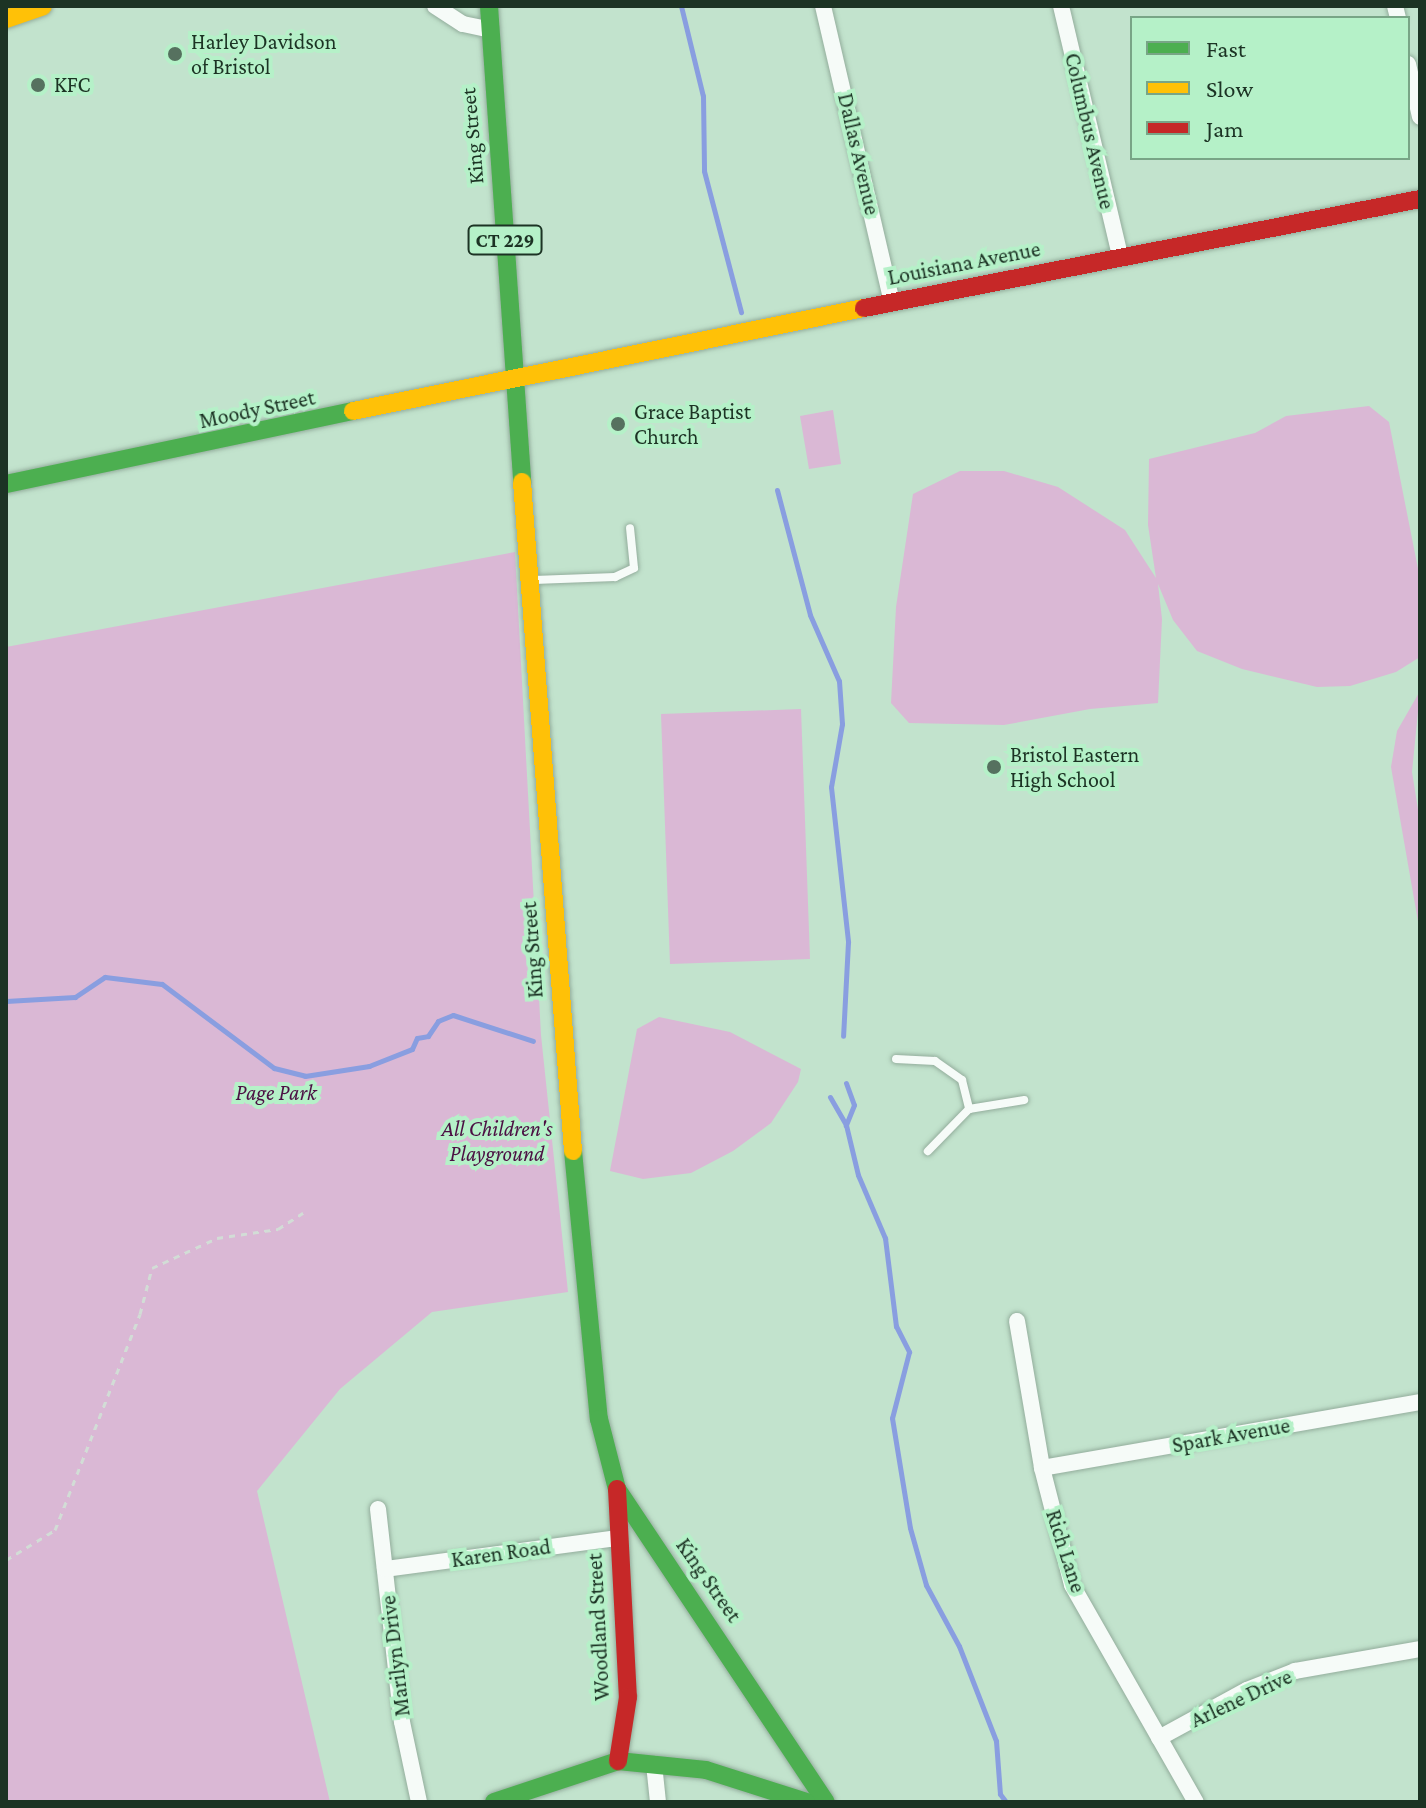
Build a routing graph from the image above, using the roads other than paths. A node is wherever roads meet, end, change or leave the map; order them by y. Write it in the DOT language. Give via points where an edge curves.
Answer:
graph roads {
  1 [pos="43,6"];
  2 [pos="435,6"];
  3 [pos="489,6"];
  4 [pos="823,6"];
  5 [pos="1061,6"];
  6 [pos="6,19"];
  7 [pos="487,29"];
  8 [pos="1410,73"];
  9 [pos="1420,117"];
  10 [pos="1420,199"];
  11 [pos="1120,256"];
  12 [pos="892,303"];
  13 [pos="518,376"];
  14 [pos="6,484"];
  15 [pos="630,528"];
  16 [pos="533,580"];
  17 [pos="896,1059"];
  18 [pos="1024,1100"];
  19 [pos="969,1109"];
  20 [pos="928,1151"];
  21 [pos="1017,1321"];
  22 [pos="1420,1402"];
  23 [pos="1042,1468"];
  24 [pos="617,1489"];
  25 [pos="378,1509"];
  26 [pos="616,1538"];
  27 [pos="385,1569"];
  28 [pos="1420,1649"];
  29 [pos="1159,1738"];
  30 [pos="618,1761"];
  31 [pos="654,1764"];
  32 [pos="419,1802"];
  33 [pos="494,1802"];
  34 [pos="658,1802"];
  35 [pos="806,1802"];
  36 [pos="826,1802"];
  37 [pos="1196,1802"];
  1 -- 6 [label="main road"];
  2 -- 7 [label="street" via="463,24"];
  3 -- 7 [label="main road, King Street / CT 229"];
  4 -- 12 [label="street, Dallas Avenue"];
  5 -- 11 [label="street, Columbus Avenue"];
  7 -- 13 [label="main road, King Street / CT 229"];
  8 -- 9 [label="street"];
  10 -- 11 [label="main road, Louisiana Avenue"];
  11 -- 12 [label="main road, Louisiana Avenue"];
  12 -- 13 [label="main road, Louisiana Avenue"];
  13 -- 14 [label="main road, Moody Street"];
  13 -- 16 [label="main road, King Street / CT 229"];
  15 -- 16 [label="lane" via="634,568 615,577"];
  16 -- 24 [label="main road, King Street / CT 229" via="572,1146 599,1419"];
  17 -- 19 [label="lane" via="935,1061 962,1080"];
  18 -- 19 [label="lane"];
  19 -- 20 [label="lane"];
  21 -- 23 [label="street, Rich Lane"];
  22 -- 23 [label="street, Spark Avenue"];
  23 -- 29 [label="street, Rich Lane" via="1072,1585"];
  24 -- 26 [label="main road, Woodland Street"];
  24 -- 36 [label="main road, King Street / CT 229"];
  25 -- 27 [label="street, Marilyn Drive"];
  26 -- 27 [label="street, Karen Road"];
  26 -- 30 [label="main road, Woodland Street" via="628,1697"];
  27 -- 32 [label="street, Marilyn Drive" via="402,1722"];
  28 -- 29 [label="street, Arlene Drive" via="1295,1671 1247,1690"];
  29 -- 37 [label="street, Rich Lane"];
  30 -- 31 [label="main road"];
  30 -- 33 [label="main road"];
  31 -- 34 [label="street"];
  31 -- 35 [label="main road" via="706,1770"];
}
